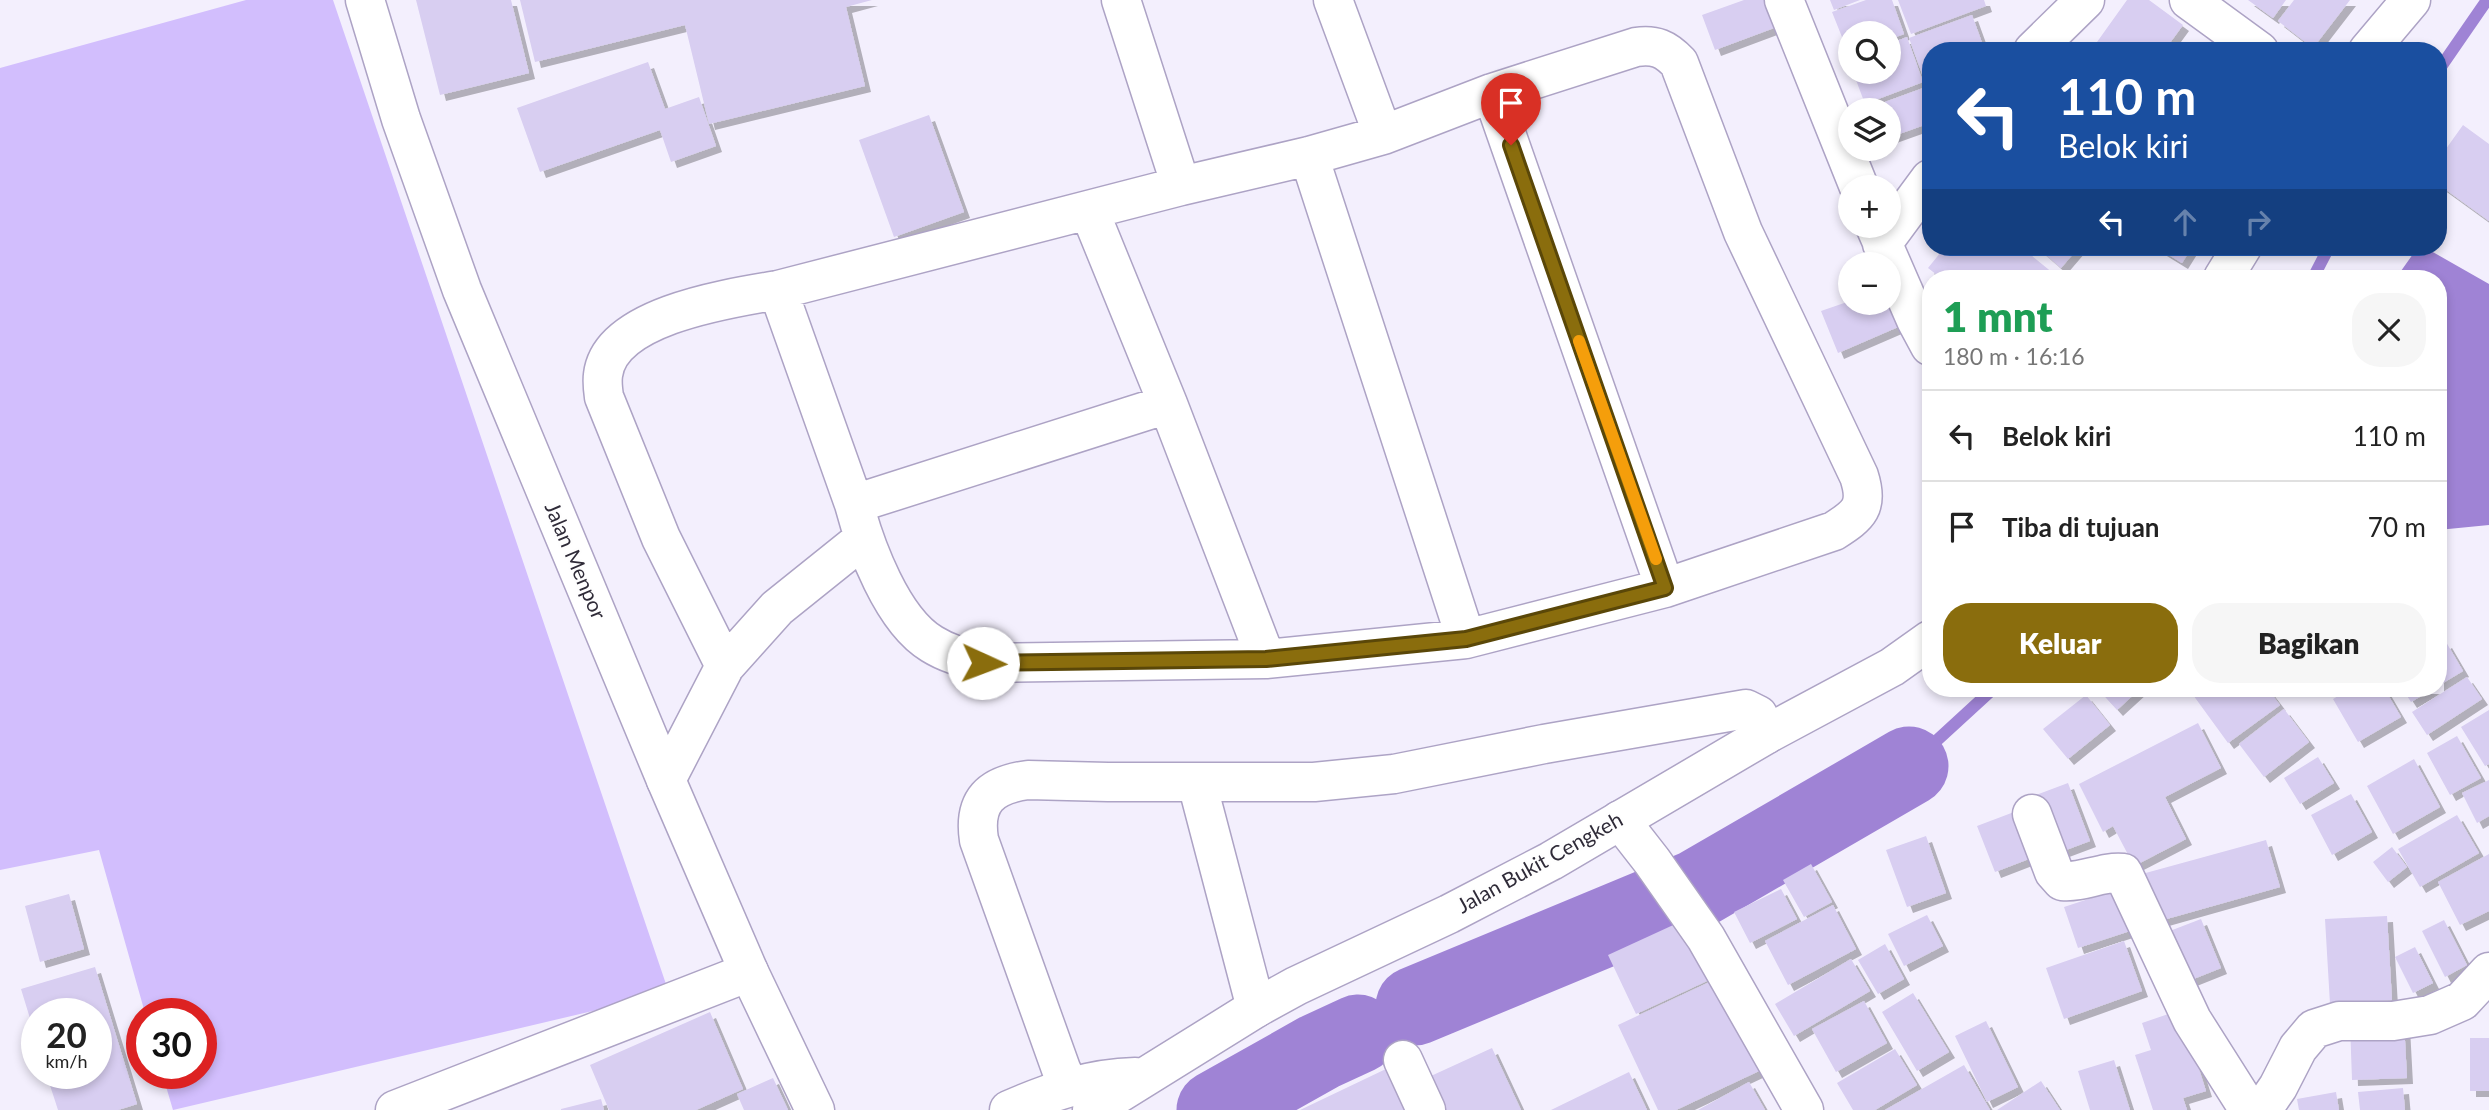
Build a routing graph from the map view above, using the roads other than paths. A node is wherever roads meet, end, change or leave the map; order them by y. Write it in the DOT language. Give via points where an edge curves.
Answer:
graph roads {
  1 [pos="365,0"];
  2 [pos="1121,0"];
  3 [pos="1332,0"];
  4 [pos="1784,0"];
  5 [pos="2085,0"];
  6 [pos="2189,0"];
  7 [pos="2411,0"];
  8 [pos="2042,42"];
  9 [pos="2247,42"];
  10 [pos="2376,42"];
  11 [pos="1492,93"];
  12 [pos="1383,135"];
  13 [pos="1309,156"];
  14 [pos="1854,175"];
  15 [pos="1181,186"];
  16 [pos="1922,188"];
  17 [pos="1089,210"];
  18 [pos="1901,210"];
  19 [pos="1879,238"];
  20 [pos="778,290"];
  21 [pos="1922,331"];
  22 [pos="1168,404"];
  23 [pos="858,521"];
  24 [pos="1665,588"];
  25 [pos="1466,639"];
  26 [pos="1922,646"];
  27 [pos="1266,659"];
  28 [pos="724,666"];
  29 [pos="1767,734"];
  30 [pos="666,780"];
  31 [pos="1197,783"];
  32 [pos="2032,814"];
  33 [pos="1620,820"];
  34 [pos="749,972"];
  35 [pos="2489,972"];
  36 [pos="1256,1008"];
  37 [pos="1403,1060"];
  38 [pos="1080,1098"];
  39 [pos="395,1110"];
  40 [pos="815,1110"];
  41 [pos="1009,1110"];
  42 [pos="1426,1110"];
  43 [pos="1804,1110"];
  44 [pos="2249,1110"];
  45 [pos="2262,1110"];
  1 -- 30 [label="street, Jalan Menpor" via="401,119 462,290"];
  2 -- 15 [label="street"];
  3 -- 12 [label="street"];
  4 -- 14 [label="street"];
  5 -- 8 [label="street"];
  6 -- 9 [label="street"];
  7 -- 10 [label="street"];
  11 -- 12 [label="street"];
  11 -- 24 [label="street"];
  11 -- 24 [label="street" via="1650,44 1679,63 1743,232 1859,476 1863,504 1855,518 1834,531"];
  12 -- 13 [label="street"];
  13 -- 15 [label="street"];
  13 -- 25 [label="street"];
  15 -- 17 [label="street"];
  16 -- 18 [label="street"];
  17 -- 20 [label="street"];
  17 -- 22 [label="street"];
  19 -- 21 [label="street"];
  20 -- 23 [label="street"];
  20 -- 28 [label="street" via="668,315 637,331 611,353 603,374 604,397 661,537"];
  22 -- 23 [label="street"];
  22 -- 27 [label="street"];
  23 -- 27 [label="street" via="887,591 906,620 929,643 951,654 983,663 1016,664"];
  23 -- 28 [label="street"];
  24 -- 25 [label="street"];
  25 -- 27 [label="street"];
  26 -- 29 [label="street, Jalan Bukit Cengkeh" via="1892,667"];
  28 -- 30 [label="street"];
  29 -- 31 [label="street" via="1758,715 1746,709 1394,774 1314,782"];
  29 -- 33 [label="street, Jalan Bukit Cengkeh"];
  30 -- 34 [label="street, Jalan Menpor"];
  31 -- 36 [label="street"];
  31 -- 38 [label="street" via="1019,781 991,793 977,814 979,840"];
  32 -- 44 [label="street" via="2054,872 2062,881 2123,873 2192,1020"];
  33 -- 36 [label="street, Jalan Bukit Cengkeh" via="1551,861"];
  33 -- 43 [label="street" via="1706,938"];
  34 -- 39 [label="street"];
  34 -- 40 [label="street, Jalan Menpor"];
  35 -- 45 [label="street" via="2462,1001 2430,1015 2393,1021 2339,1021 2314,1029"];
  36 -- 38 [label="street, Jalan Bukit Cengkeh" via="1144,1077 1118,1077"];
  37 -- 42 [label="street"];
  38 -- 41 [label="street, Jalan Bukit Cengkeh"];
}
